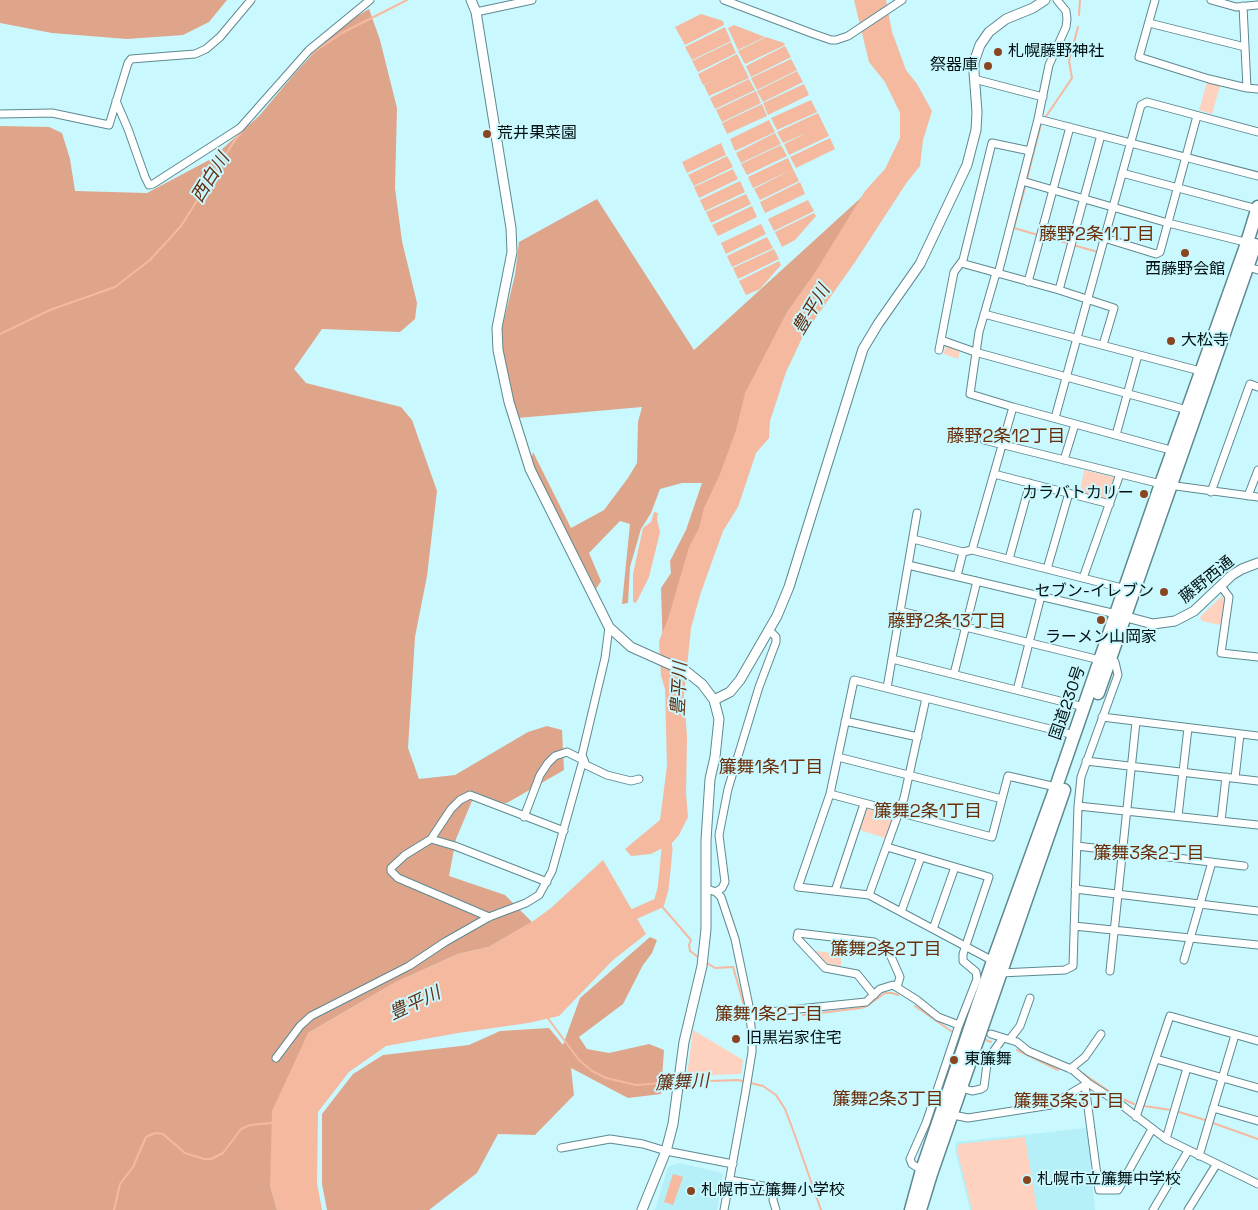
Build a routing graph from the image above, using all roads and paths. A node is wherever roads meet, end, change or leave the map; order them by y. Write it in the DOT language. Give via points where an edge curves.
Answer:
graph roads {
  1 [pos="251,0"];
  2 [pos="370,0"];
  3 [pos="471,0"];
  4 [pos="532,0"];
  5 [pos="724,0"];
  6 [pos="1045,0"];
  7 [pos="1057,0"];
  8 [pos="1155,0"];
  9 [pos="1211,0"];
  10 [pos="900,2"];
  11 [pos="1258,5"];
  12 [pos="1243,6"];
  13 [pos="476,12"];
  14 [pos="1149,22"];
  15 [pos="1244,47"];
  16 [pos="974,79"];
  17 [pos="1247,88"];
  18 [pos="1258,89"];
  19 [pos="1042,97"];
  20 [pos="116,100"];
  21 [pos="0,114"];
  22 [pos="1197,116"];
  23 [pos="1038,119"];
  24 [pos="1070,127"];
  25 [pos="1258,132"];
  26 [pos="1101,135"];
  27 [pos="1130,142"];
  28 [pos="1030,152"];
  29 [pos="1187,157"];
  30 [pos="1122,173"];
  31 [pos="1258,176"];
  32 [pos="1022,181"];
  33 [pos="1178,188"];
  34 [pos="1053,189"];
  35 [pos="1084,198"];
  36 [pos="1113,207"];
  37 [pos="1258,208"];
  38 [pos="1168,223"];
  39 [pos="1104,238"];
  40 [pos="1253,241"];
  41 [pos="960,263"];
  42 [pos="1253,268"];
  43 [pos="997,274"];
  44 [pos="1028,282"];
  45 [pos="1059,290"];
  46 [pos="1088,299"];
  47 [pos="984,314"];
  48 [pos="1077,339"];
  49 [pos="941,340"];
  50 [pos="1103,345"];
  51 [pos="939,350"];
  52 [pos="975,352"];
  53 [pos="1138,355"];
  54 [pos="1205,373"];
  55 [pos="1067,376"];
  56 [pos="1258,387"];
  57 [pos="1128,393"];
  58 [pos="1013,407"];
  59 [pos="1192,411"];
  60 [pos="1055,418"];
  61 [pos="1075,424"];
  62 [pos="1116,435"];
  63 [pos="984,440"];
  64 [pos="1002,444"];
  65 [pos="1177,452"];
  66 [pos="1064,460"];
  67 [pos="1258,470"];
  68 [pos="994,474"];
  69 [pos="1120,474"];
  70 [pos="1030,483"];
  71 [pos="1165,485"];
  72 [pos="1211,492"];
  73 [pos="1069,493"];
  74 [pos="1248,496"];
  75 [pos="1258,497"];
  76 [pos="1110,504"];
  77 [pos="917,513"];
  78 [pos="913,539"];
  79 [pos="972,550"];
  80 [pos="963,552"];
  81 [pos="1009,559"];
  82 [pos="1258,563"];
  83 [pos="908,565"];
  84 [pos="1046,569"];
  85 [pos="957,576"];
  86 [pos="1083,578"];
  87 [pos="977,581"];
  88 [pos="1221,586"];
  89 [pos="1129,590"];
  90 [pos="1040,596"];
  91 [pos="900,611"];
  92 [pos="1121,615"];
  93 [pos="609,627"];
  94 [pos="966,627"];
  95 [pos="769,630"];
  96 [pos="1029,642"];
  97 [pos="1258,657"];
  98 [pos="1104,658"];
  99 [pos="892,659"];
  100 [pos="954,674"];
  101 [pos="887,688"];
  102 [pos="1018,690"];
  103 [pos="711,696"];
  104 [pos="926,698"];
  105 [pos="1084,707"];
  106 [pos="1102,717"];
  107 [pos="846,721"];
  108 [pos="1136,722"];
  109 [pos="1188,728"];
  110 [pos="1240,734"];
  111 [pos="1074,735"];
  112 [pos="1258,736"];
  113 [pos="918,737"];
  114 [pos="838,757"];
  115 [pos="583,760"];
  116 [pos="1086,761"];
  117 [pos="1131,766"];
  118 [pos="1184,772"];
  119 [pos="909,775"];
  120 [pos="1226,777"];
  121 [pos="1235,778"];
  122 [pos="639,779"];
  123 [pos="1258,781"];
  124 [pos="1056,786"];
  125 [pos="830,794"];
  126 [pos="1002,799"];
  127 [pos="864,804"];
  128 [pos="1078,806"];
  129 [pos="1126,811"];
  130 [pos="899,813"];
  131 [pos="1178,816"];
  132 [pos="524,817"];
  133 [pos="1221,821"];
  134 [pos="1258,825"];
  135 [pos="564,831"];
  136 [pos="431,839"];
  137 [pos="1077,846"];
  138 [pos="887,847"];
  139 [pos="1122,852"];
  140 [pos="920,857"];
  141 [pos="1212,862"];
  142 [pos="1244,866"];
  143 [pos="955,867"];
  144 [pos="547,882"];
  145 [pos="707,889"];
  146 [pos="1075,889"];
  147 [pos="835,891"];
  148 [pos="716,892"];
  149 [pos="1118,893"];
  150 [pos="869,895"];
  151 [pos="1200,904"];
  152 [pos="1258,911"];
  153 [pos="901,912"];
  154 [pos="489,917"];
  155 [pos="1074,926"];
  156 [pos="934,929"];
  157 [pos="1114,930"];
  158 [pos="1190,938"];
  159 [pos="1258,945"];
  160 [pos="966,946"];
  161 [pos="1184,960"];
  162 [pos="999,967"];
  163 [pos="1110,971"];
  164 [pos="897,987"];
  165 [pos="874,995"];
  166 [pos="1030,998"];
  167 [pos="750,1014"];
  168 [pos="959,1025"];
  169 [pos="990,1034"];
  170 [pos="1101,1034"];
  171 [pos="1235,1035"];
  172 [pos="1007,1038"];
  173 [pos="1258,1041"];
  174 [pos="276,1058"];
  175 [pos="1156,1059"];
  176 [pos="1187,1068"];
  177 [pos="1070,1069"];
  178 [pos="1222,1078"];
  179 [pos="1087,1084"];
  180 [pos="956,1085"];
  181 [pos="1258,1088"];
  182 [pos="1213,1108"];
  183 [pos="946,1113"];
  184 [pos="1136,1117"];
  185 [pos="1258,1121"];
  186 [pos="1152,1129"];
  187 [pos="1166,1139"];
  188 [pos="560,1148"];
  189 [pos="666,1151"];
  190 [pos="1188,1151"];
  191 [pos="1199,1156"];
  192 [pos="732,1164"];
  193 [pos="1216,1165"];
  194 [pos="926,1172"];
  195 [pos="730,1180"];
  196 [pos="1258,1184"];
  197 [pos="642,1210"];
  198 [pos="724,1210"];
  199 [pos="776,1210"];
  200 [pos="911,1210"];
  201 [pos="920,1210"];
  202 [pos="1153,1210"];
  203 [pos="1188,1210"];
  1 -- 20 [label="street" via="220,38 196,54 131,59"];
  2 -- 20 [label="street" via="309,50 240,128 153,184 149,185 144,178"];
  3 -- 13 [label="street"];
  4 -- 13 [label="street"];
  5 -- 10 [label="street" via="831,40 848,36"];
  6 -- 16 [label="street" via="1006,19 986,35 976,53"];
  7 -- 19 [label="street" via="1068,19 1049,65"];
  8 -- 14 [label="street"];
  9 -- 12 [label="street"];
  11 -- 12 [label="street"];
  12 -- 15 [label="street"];
  13 -- 93 [label="street" via="511,228 512,252 497,328 498,350 509,402 530,470"];
  14 -- 15 [label="street"];
  14 -- 17 [label="street" via="1139,56"];
  15 -- 17 [label="street"];
  16 -- 19 [label="street"];
  16 -- 95 [label="street" via="976,130 967,165 920,264 863,349 789,587"];
  17 -- 18 [label="street"];
  19 -- 23 [label="street"];
  20 -- 21 [label="street" via="109,124 52,113"];
  22 -- 25 [label="street"];
  22 -- 27 [label="street" via="1147,102 1140,105"];
  22 -- 29 [label="street"];
  23 -- 24 [label="street"];
  23 -- 28 [label="street"];
  24 -- 26 [label="street"];
  24 -- 34 [label="street"];
  26 -- 27 [label="street"];
  26 -- 35 [label="street"];
  27 -- 29 [label="street"];
  27 -- 30 [label="street"];
  28 -- 32 [label="street"];
  28 -- 41 [label="street" via="992,143"];
  29 -- 31 [label="street"];
  29 -- 33 [label="street"];
  30 -- 33 [label="street"];
  30 -- 36 [label="street"];
  32 -- 34 [label="street"];
  32 -- 43 [label="street"];
  33 -- 37 [label="street"];
  33 -- 38 [label="street"];
  34 -- 35 [label="street"];
  34 -- 44 [label="street"];
  35 -- 36 [label="street"];
  35 -- 45 [label="street"];
  36 -- 38 [label="street"];
  36 -- 39 [label="street"];
  37 -- 40 [label="highway, 国道230号"];
  38 -- 39 [label="street" via="1160,252 1156,254"];
  38 -- 40 [label="street"];
  39 -- 46 [label="street"];
  40 -- 42 [label="highway, 国道230号"];
  40 -- 54 [label="highway, 国道230号"];
  41 -- 43 [label="street"];
  41 -- 49 [label="street" via="954,272"];
  42 -- 54 [label="highway, 国道230号"];
  43 -- 44 [label="street"];
  43 -- 47 [label="street"];
  44 -- 45 [label="street"];
  45 -- 46 [label="street"];
  46 -- 48 [label="street"];
  46 -- 50 [label="street" via="1114,308"];
  47 -- 48 [label="street"];
  47 -- 52 [label="street"];
  48 -- 50 [label="street"];
  48 -- 55 [label="street"];
  49 -- 51 [label="street"];
  49 -- 52 [label="street"];
  50 -- 53 [label="street"];
  52 -- 55 [label="street"];
  52 -- 58 [label="street" via="970,394"];
  53 -- 54 [label="street"];
  53 -- 57 [label="street"];
  54 -- 59 [label="highway, 国道230号"];
  55 -- 57 [label="street"];
  55 -- 60 [label="street"];
  56 -- 72 [label="street" via="1250,384"];
  57 -- 59 [label="street"];
  57 -- 62 [label="street"];
  58 -- 60 [label="street"];
  58 -- 64 [label="street"];
  59 -- 65 [label="highway, 国道230号"];
  60 -- 61 [label="street"];
  61 -- 62 [label="street"];
  61 -- 66 [label="street"];
  62 -- 65 [label="street"];
  63 -- 64 [label="street"];
  64 -- 66 [label="street"];
  64 -- 68 [label="street"];
  65 -- 71 [label="highway, 国道230号"];
  66 -- 69 [label="street"];
  67 -- 74 [label="street"];
  68 -- 70 [label="street"];
  68 -- 79 [label="street"];
  69 -- 71 [label="street"];
  69 -- 76 [label="street"];
  70 -- 73 [label="street"];
  70 -- 81 [label="street"];
  71 -- 72 [label="street"];
  71 -- 89 [label="highway, 国道230号"];
  72 -- 74 [label="street"];
  73 -- 76 [label="street"];
  73 -- 84 [label="street"];
  74 -- 75 [label="street"];
  76 -- 86 [label="street"];
  77 -- 78 [label="street"];
  78 -- 80 [label="street"];
  78 -- 83 [label="street"];
  79 -- 80 [label="street"];
  79 -- 81 [label="street"];
  80 -- 85 [label="street"];
  81 -- 84 [label="street"];
  82 -- 88 [label="street, 藤野西通" via="1242,569"];
  83 -- 85 [label="street"];
  83 -- 91 [label="street"];
  84 -- 86 [label="street"];
  85 -- 87 [label="street"];
  86 -- 89 [label="street"];
  87 -- 90 [label="street"];
  87 -- 94 [label="street"];
  88 -- 92 [label="street, 藤野西通" via="1194,611 1175,621 1153,624"];
  88 -- 97 [label="street" via="1229,597 1221,653"];
  89 -- 92 [label="highway, 国道230号"];
  90 -- 92 [label="street"];
  90 -- 96 [label="street"];
  91 -- 94 [label="street"];
  91 -- 99 [label="street"];
  92 -- 98 [label="highway, 国道230号"];
  93 -- 103 [label="street" via="631,647 687,672"];
  93 -- 115 [label="street"];
  94 -- 96 [label="street"];
  94 -- 100 [label="street"];
  95 -- 103 [label="street" via="730,692"];
  95 -- 148 [label="street" via="776,637 776,642 728,789 719,834 725,882"];
  96 -- 98 [label="street"];
  96 -- 102 [label="street"];
  98 -- 105 [label="highway, 国道230号"];
  98 -- 106 [label="street" via="1115,662 1118,675"];
  98 -- 162 [label="highway, 国道230号"];
  99 -- 100 [label="street"];
  99 -- 101 [label="street"];
  100 -- 102 [label="street"];
  101 -- 104 [label="street"];
  101 -- 107 [label="street" via="854,680"];
  102 -- 105 [label="street"];
  103 -- 145 [label="street" via="718,713 719,728 710,778"];
  104 -- 111 [label="street"];
  104 -- 113 [label="street"];
  105 -- 111 [label="highway, 国道230号"];
  106 -- 108 [label="street"];
  106 -- 116 [label="street"];
  107 -- 113 [label="street"];
  107 -- 114 [label="street"];
  108 -- 109 [label="street"];
  108 -- 117 [label="street"];
  109 -- 110 [label="street"];
  109 -- 118 [label="street"];
  110 -- 112 [label="street"];
  110 -- 121 [label="street"];
  111 -- 124 [label="highway, 国道230号"];
  113 -- 119 [label="street"];
  114 -- 119 [label="street"];
  114 -- 125 [label="street"];
  115 -- 122 [label="street" via="586,765 607,775 631,781"];
  115 -- 132 [label="street" via="567,752 555,756 540,775"];
  115 -- 135 [label="street"];
  116 -- 117 [label="street"];
  116 -- 128 [label="street"];
  117 -- 118 [label="street"];
  117 -- 129 [label="street"];
  118 -- 120 [label="street"];
  118 -- 131 [label="street"];
  119 -- 126 [label="street"];
  119 -- 130 [label="street"];
  120 -- 121 [label="street"];
  120 -- 133 [label="street"];
  121 -- 123 [label="street"];
  124 -- 126 [label="street" via="1008,776"];
  124 -- 162 [label="highway, 国道230号"];
  125 -- 127 [label="street"];
  125 -- 147 [label="street" via="798,887"];
  126 -- 130 [label="street" via="992,837"];
  127 -- 130 [label="street"];
  127 -- 147 [label="street"];
  128 -- 129 [label="street"];
  128 -- 137 [label="street"];
  129 -- 131 [label="street"];
  129 -- 139 [label="street"];
  130 -- 138 [label="street"];
  131 -- 133 [label="street"];
  132 -- 135 [label="street"];
  132 -- 136 [label="street" via="470,795 451,809"];
  133 -- 134 [label="street"];
  135 -- 144 [label="street"];
  136 -- 144 [label="street"];
  136 -- 154 [label="street" via="397,861 391,868 394,875"];
  137 -- 139 [label="street"];
  137 -- 146 [label="street"];
  138 -- 140 [label="street"];
  138 -- 150 [label="street"];
  139 -- 141 [label="street"];
  139 -- 149 [label="street"];
  140 -- 143 [label="street"];
  140 -- 153 [label="street"];
  141 -- 142 [label="street"];
  141 -- 151 [label="street"];
  143 -- 156 [label="street"];
  143 -- 160 [label="street" via="990,877"];
  144 -- 154 [label="street" via="539,895 526,903"];
  145 -- 148 [label="street"];
  145 -- 189 [label="street" via="702,966 684,1042 677,1102"];
  146 -- 149 [label="street"];
  146 -- 155 [label="street"];
  147 -- 150 [label="street"];
  148 -- 167 [label="street" via="721,897 735,939"];
  149 -- 151 [label="street"];
  149 -- 157 [label="street"];
  150 -- 153 [label="street"];
  151 -- 152 [label="street"];
  151 -- 158 [label="street"];
  153 -- 156 [label="street"];
  154 -- 174 [label="street" via="409,966 311,1016"];
  155 -- 157 [label="street"];
  155 -- 162 [label="street" via="1073,966 1065,970"];
  156 -- 160 [label="street"];
  157 -- 158 [label="street"];
  157 -- 163 [label="street"];
  158 -- 159 [label="street"];
  158 -- 161 [label="street"];
  160 -- 162 [label="street"];
  160 -- 168 [label="street" via="963,961 976,972 977,979"];
  162 -- 180 [label="highway, 国道230号"];
  164 -- 165 [label="street" via="893,984"];
  164 -- 165 [label="street" via="900,977 889,952 874,942 798,933 797,938 825,968 857,974"];
  164 -- 168 [label="street" via="938,1017"];
  165 -- 167 [label="street" via="866,1002"];
  166 -- 172 [label="street" via="1020,1026"];
  167 -- 192 [label="street" via="749,1068"];
  168 -- 194 [label="street" via="926,1123 910,1159 912,1164"];
  169 -- 172 [label="street"];
  170 -- 177 [label="street" via="1085,1057"];
  171 -- 173 [label="street"];
  171 -- 175 [label="street" via="1170,1016"];
  171 -- 178 [label="street"];
  172 -- 177 [label="street"];
  172 -- 180 [label="street" via="990,1056 981,1089 972,1091"];
  175 -- 176 [label="street"];
  175 -- 184 [label="street"];
  176 -- 178 [label="street"];
  176 -- 187 [label="street"];
  177 -- 179 [label="street"];
  178 -- 181 [label="street"];
  178 -- 182 [label="street"];
  179 -- 183 [label="street" via="1051,1105 968,1118"];
  179 -- 184 [label="street" via="1120,1103"];
  179 -- 186 [label="street" via="1099,1190 1118,1190"];
  180 -- 183 [label="highway, 国道230号"];
  182 -- 185 [label="street"];
  182 -- 191 [label="street"];
  183 -- 194 [label="highway, 国道230号"];
  184 -- 186 [label="street"];
  186 -- 187 [label="street"];
  187 -- 190 [label="street"];
  188 -- 189 [label="street" via="610,1139"];
  189 -- 192 [label="street"];
  189 -- 197 [label="street"];
  190 -- 191 [label="street"];
  190 -- 202 [label="street"];
  191 -- 193 [label="street"];
  192 -- 195 [label="street"];
  193 -- 196 [label="street"];
  193 -- 203 [label="street"];
  194 -- 200 [label="highway, 国道230号"];
  194 -- 201 [label="highway, 国道230号"];
  195 -- 198 [label="street"];
  195 -- 199 [label="street" via="774,1188"];
}
